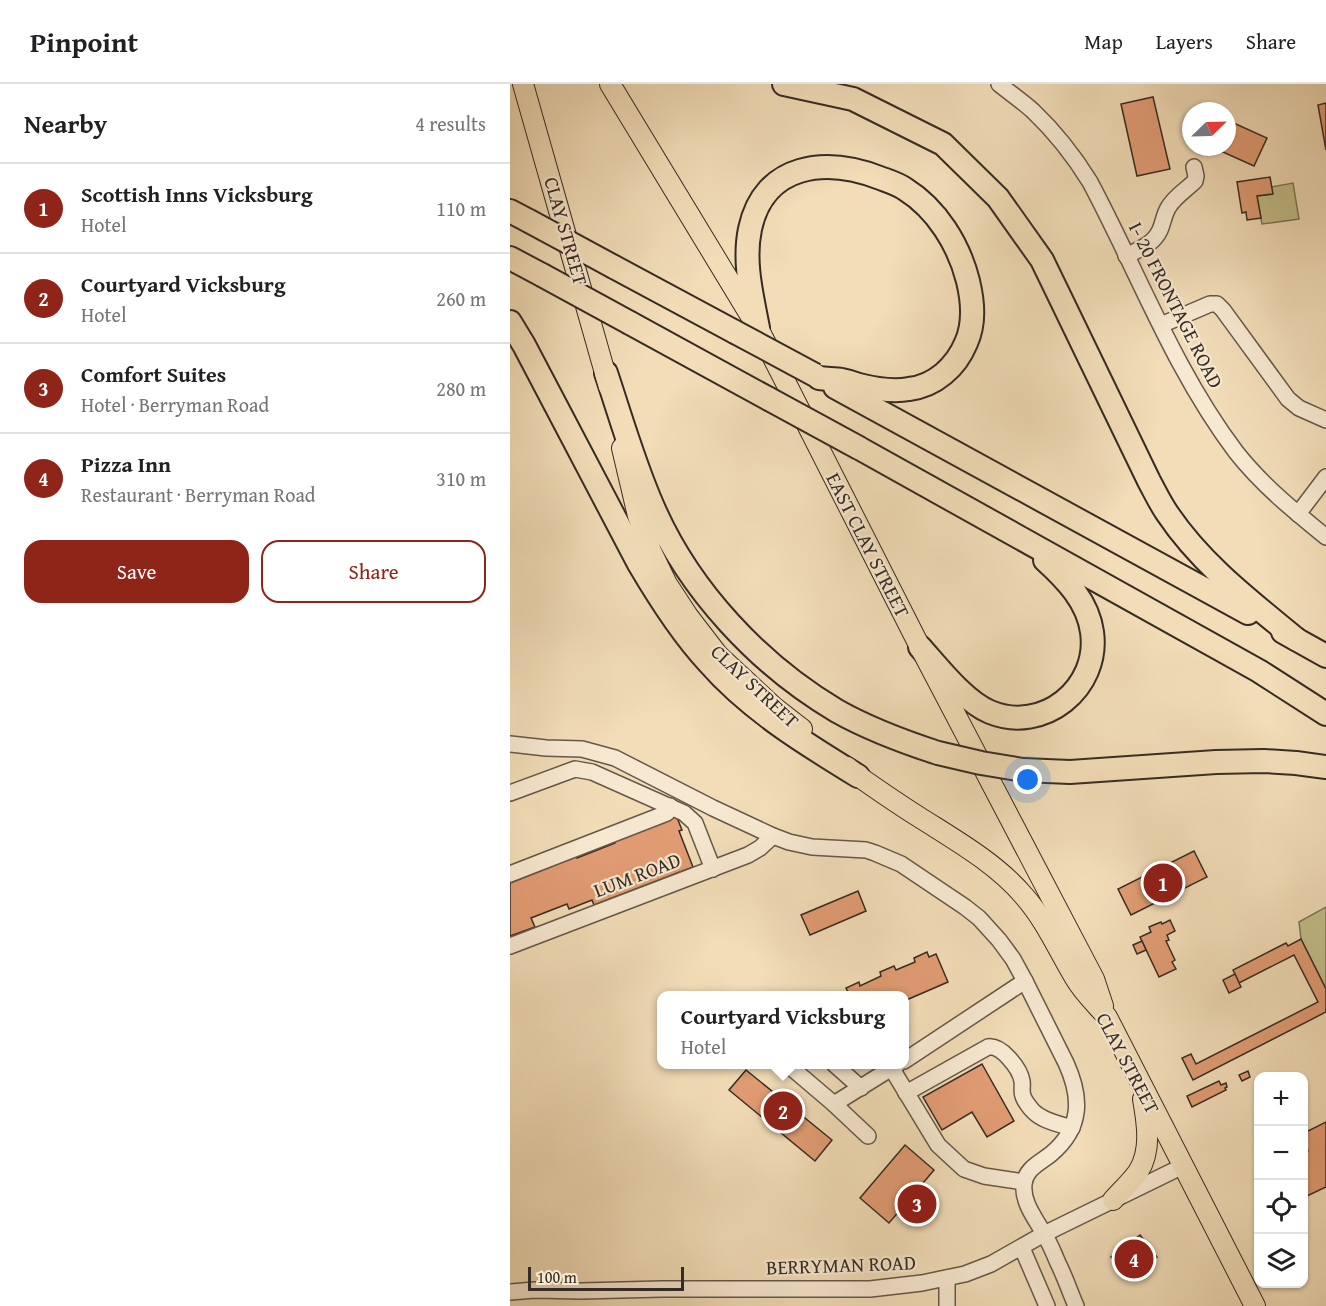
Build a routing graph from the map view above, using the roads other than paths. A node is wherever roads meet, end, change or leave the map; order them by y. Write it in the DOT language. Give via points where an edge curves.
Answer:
graph roads {
  1 [pos="523,84"];
  2 [pos="610,84"];
  3 [pos="784,84"];
  4 [pos="999,84"];
  5 [pos="1015,89"];
  6 [pos="1194,167"];
  7 [pos="520,216"];
  8 [pos="1126,256"];
  9 [pos="510,258"];
  10 [pos="510,322"];
  11 [pos="1161,325"];
  12 [pos="759,328"];
  13 [pos="606,373"];
  14 [pos="817,377"];
  15 [pos="1326,420"];
  16 [pos="1326,477"];
  17 [pos="1298,514"];
  18 [pos="1019,537"];
  19 [pos="1326,537"];
  20 [pos="1296,639"];
  21 [pos="920,647"];
  22 [pos="1326,656"];
  23 [pos="1326,714"];
  24 [pos="510,744"];
  25 [pos="1326,767"];
  26 [pos="858,776"];
  27 [pos="510,793"];
  28 [pos="670,806"];
  29 [pos="773,836"];
  30 [pos="713,869"];
  31 [pos="510,874"];
  32 [pos="510,946"];
  33 [pos="1025,981"];
  34 [pos="1107,1017"];
  35 [pos="909,1058"];
  36 [pos="792,1069"];
  37 [pos="839,1069"];
  38 [pos="892,1069"];
  39 [pos="899,1069"];
  40 [pos="1140,1082"];
  41 [pos="861,1088"];
  42 [pos="906,1093"];
  43 [pos="834,1104"];
  44 [pos="1072,1128"];
  45 [pos="868,1136"];
  46 [pos="1183,1166"];
  47 [pos="1024,1182"];
  48 [pos="1113,1200"];
  49 [pos="1044,1234"];
  50 [pos="1022,1248"];
  51 [pos="947,1278"];
  52 [pos="510,1292"];
  53 [pos="947,1306"];
  54 [pos="1047,1306"];
  55 [pos="1076,1306"];
  56 [pos="1255,1306"];
  1 -- 13 [label="main road, CLAY STREET"];
  2 -- 12 [label="main road, EAST CLAY STREET"];
  3 -- 20 [label="highway" via="853,99 943,144 999,198 1042,260 1167,513 1217,573"];
  4 -- 5 [label="street, I- 20 FRONTAGE ROAD"];
  5 -- 8 [label="street, I- 20 FRONTAGE ROAD" via="1076,160"];
  6 -- 8 [label="street" via="1195,181 1172,202 1155,239"];
  7 -- 14 [label="highway, bridge"];
  8 -- 11 [label="street, I- 20 FRONTAGE ROAD"];
  9 -- 18 [label="highway, bridge"];
  10 -- 26 [label="highway" via="639,564 677,624 738,692 810,747"];
  11 -- 15 [label="street" via="1217,304 1288,399"];
  11 -- 17 [label="street, I- 20 FRONTAGE ROAD" via="1221,430 1253,472"];
  12 -- 14 [label="highway" via="747,251 756,208 778,182 788,175 830,166 868,173 905,189 921,202 950,236 966,273 973,310 962,352 942,376 911,389 879,389"];
  12 -- 21 [label="main road, EAST CLAY STREET"];
  13 -- 25 [label="highway, bridge" via="642,481 672,545 694,579 741,636 810,693 839,711 938,753 1023,770 1070,772 1264,761"];
  13 -- 26 [label="main road, CLAY STREET" via="638,516 651,551 688,616 718,655"];
  14 -- 20 [label="highway"];
  16 -- 17 [label="street"];
  17 -- 19 [label="street, I- 20 FRONTAGE ROAD"];
  18 -- 21 [label="highway" via="1059,573 1087,612 1093,650 1083,681 1074,692 1062,703 1032,716 1018,718 988,712 956,686"];
  18 -- 23 [label="highway" via="1259,671"];
  20 -- 22 [label="highway"];
  21 -- 34 [label="main road, EAST CLAY STREET" via="1094,979"];
  24 -- 29 [label="street" via="582,749 615,758"];
  26 -- 34 [label="main road, CLAY STREET" via="1009,880 1038,913 1076,980"];
  27 -- 28 [label="street" via="575,769 592,772"];
  28 -- 30 [label="street" via="695,823"];
  28 -- 31 [label="street" via="667,813"];
  29 -- 30 [label="street, LUM ROAD" via="748,855"];
  29 -- 33 [label="street" via="812,847 866,850 901,864 980,918 1013,959"];
  30 -- 32 [label="street, LUM ROAD"];
  33 -- 35 [label="street"];
  33 -- 44 [label="street" via="1073,1078 1077,1111"];
  34 -- 40 [label="main road, CLAY STREET"];
  36 -- 43 [label="street"];
  37 -- 41 [label="street"];
  38 -- 41 [label="street"];
  39 -- 42 [label="street"];
  40 -- 46 [label="main road, CLAY STREET"];
  40 -- 48 [label="main road" via="1147,1119 1145,1157 1139,1171"];
  41 -- 43 [label="street"];
  42 -- 44 [label="street" via="993,1046 1012,1061 1032,1110"];
  42 -- 47 [label="street" via="938,1145 964,1169"];
  43 -- 45 [label="street"];
  44 -- 47 [label="street" via="1059,1147 1030,1169"];
  46 -- 48 [label="street, BERRYMAN ROAD"];
  46 -- 56 [label="main road"];
  47 -- 49 [label="street" via="1029,1208"];
  48 -- 49 [label="street, BERRYMAN ROAD"];
  49 -- 50 [label="street, BERRYMAN ROAD"];
  49 -- 55 [label="street"];
  50 -- 51 [label="street, BERRYMAN ROAD"];
  50 -- 54 [label="street"];
  51 -- 52 [label="street, BERRYMAN ROAD" via="870,1289"];
  51 -- 53 [label="street"];
}
